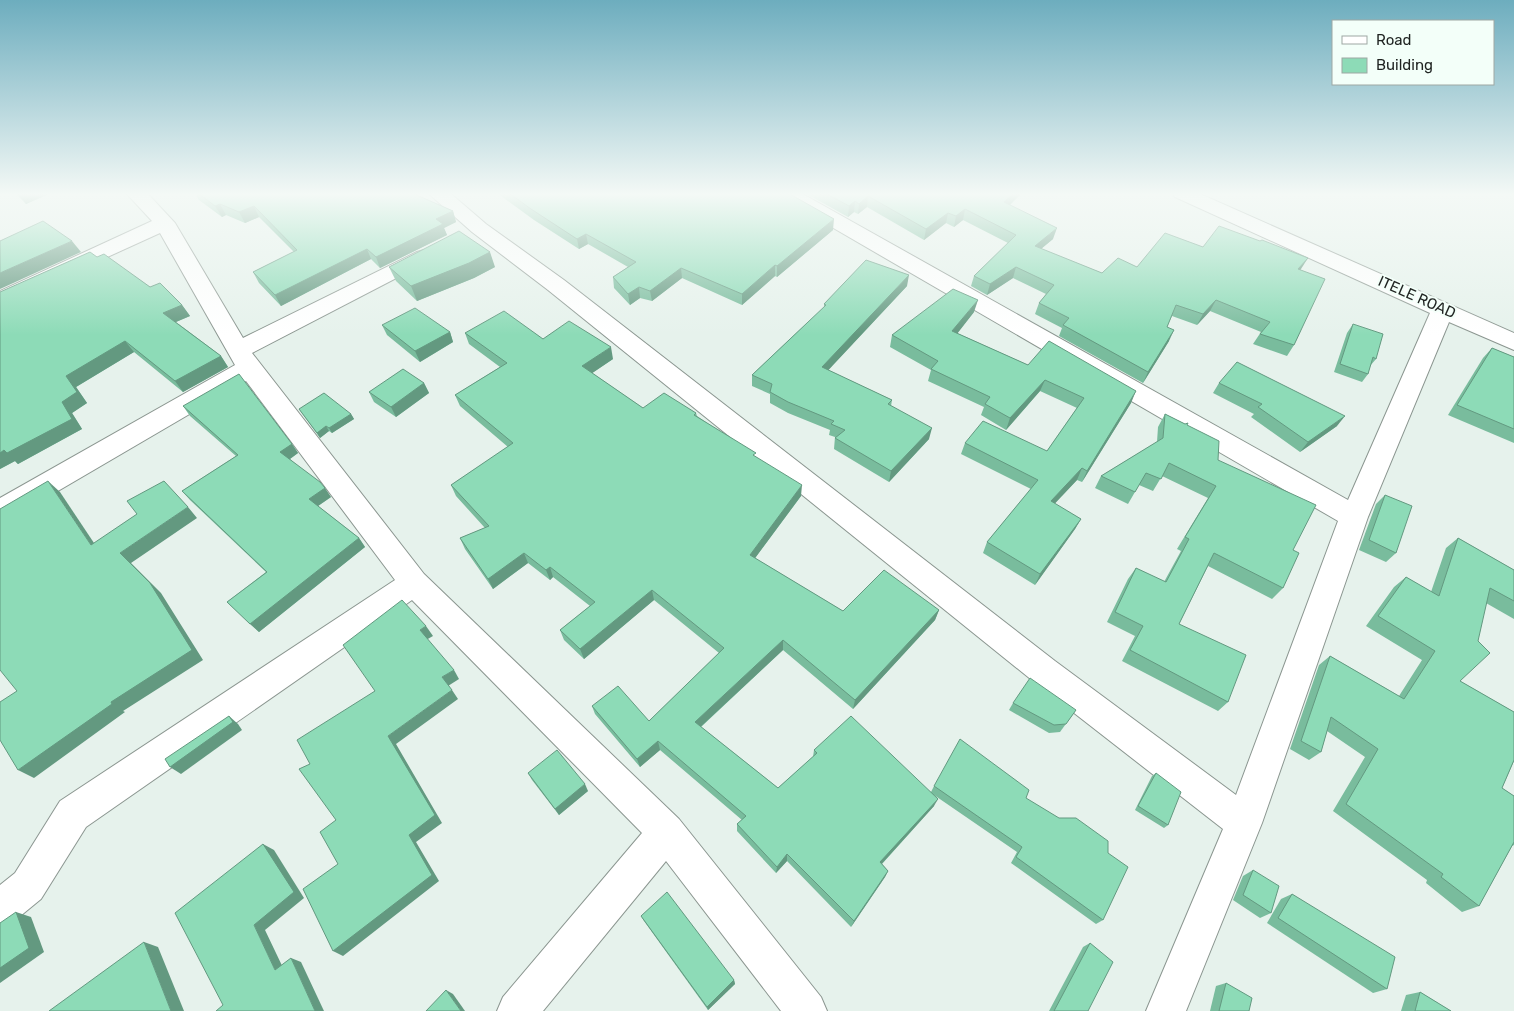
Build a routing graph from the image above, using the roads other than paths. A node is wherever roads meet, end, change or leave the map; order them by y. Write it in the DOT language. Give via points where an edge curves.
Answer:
graph roads {
  1 [pos="127,240"];
  2 [pos="175,240"];
  3 [pos="455,240"];
  4 [pos="467,240"];
  5 [pos="870,240"];
  6 [pos="1289,240"];
  7 [pos="0,298"];
  8 [pos="1444,309"];
  9 [pos="1514,342"];
  10 [pos="244,359"];
  11 [pos="0,511"];
  12 [pos="1354,517"];
  13 [pos="414,583"];
  14 [pos="1244,823"];
  15 [pos="666,832"];
  16 [pos="0,908"];
  17 [pos="517,1011"];
  18 [pos="807,1011"];
  19 [pos="1166,1011"];
  1 -- 7 [label="street"];
  2 -- 10 [label="street"];
  3 -- 10 [label="street"];
  4 -- 14 [label="street" via="556,286 1044,671"];
  5 -- 12 [label="street"];
  6 -- 8 [label="street, ITELE ROAD"];
  8 -- 9 [label="street, ITELE ROAD"];
  8 -- 12 [label="street"];
  10 -- 11 [label="street"];
  10 -- 13 [label="street"];
  12 -- 14 [label="street"];
  13 -- 15 [label="street"];
  13 -- 16 [label="street" via="73,814 28,886"];
  14 -- 19 [label="street"];
  15 -- 17 [label="street"];
  15 -- 18 [label="street"];
}
